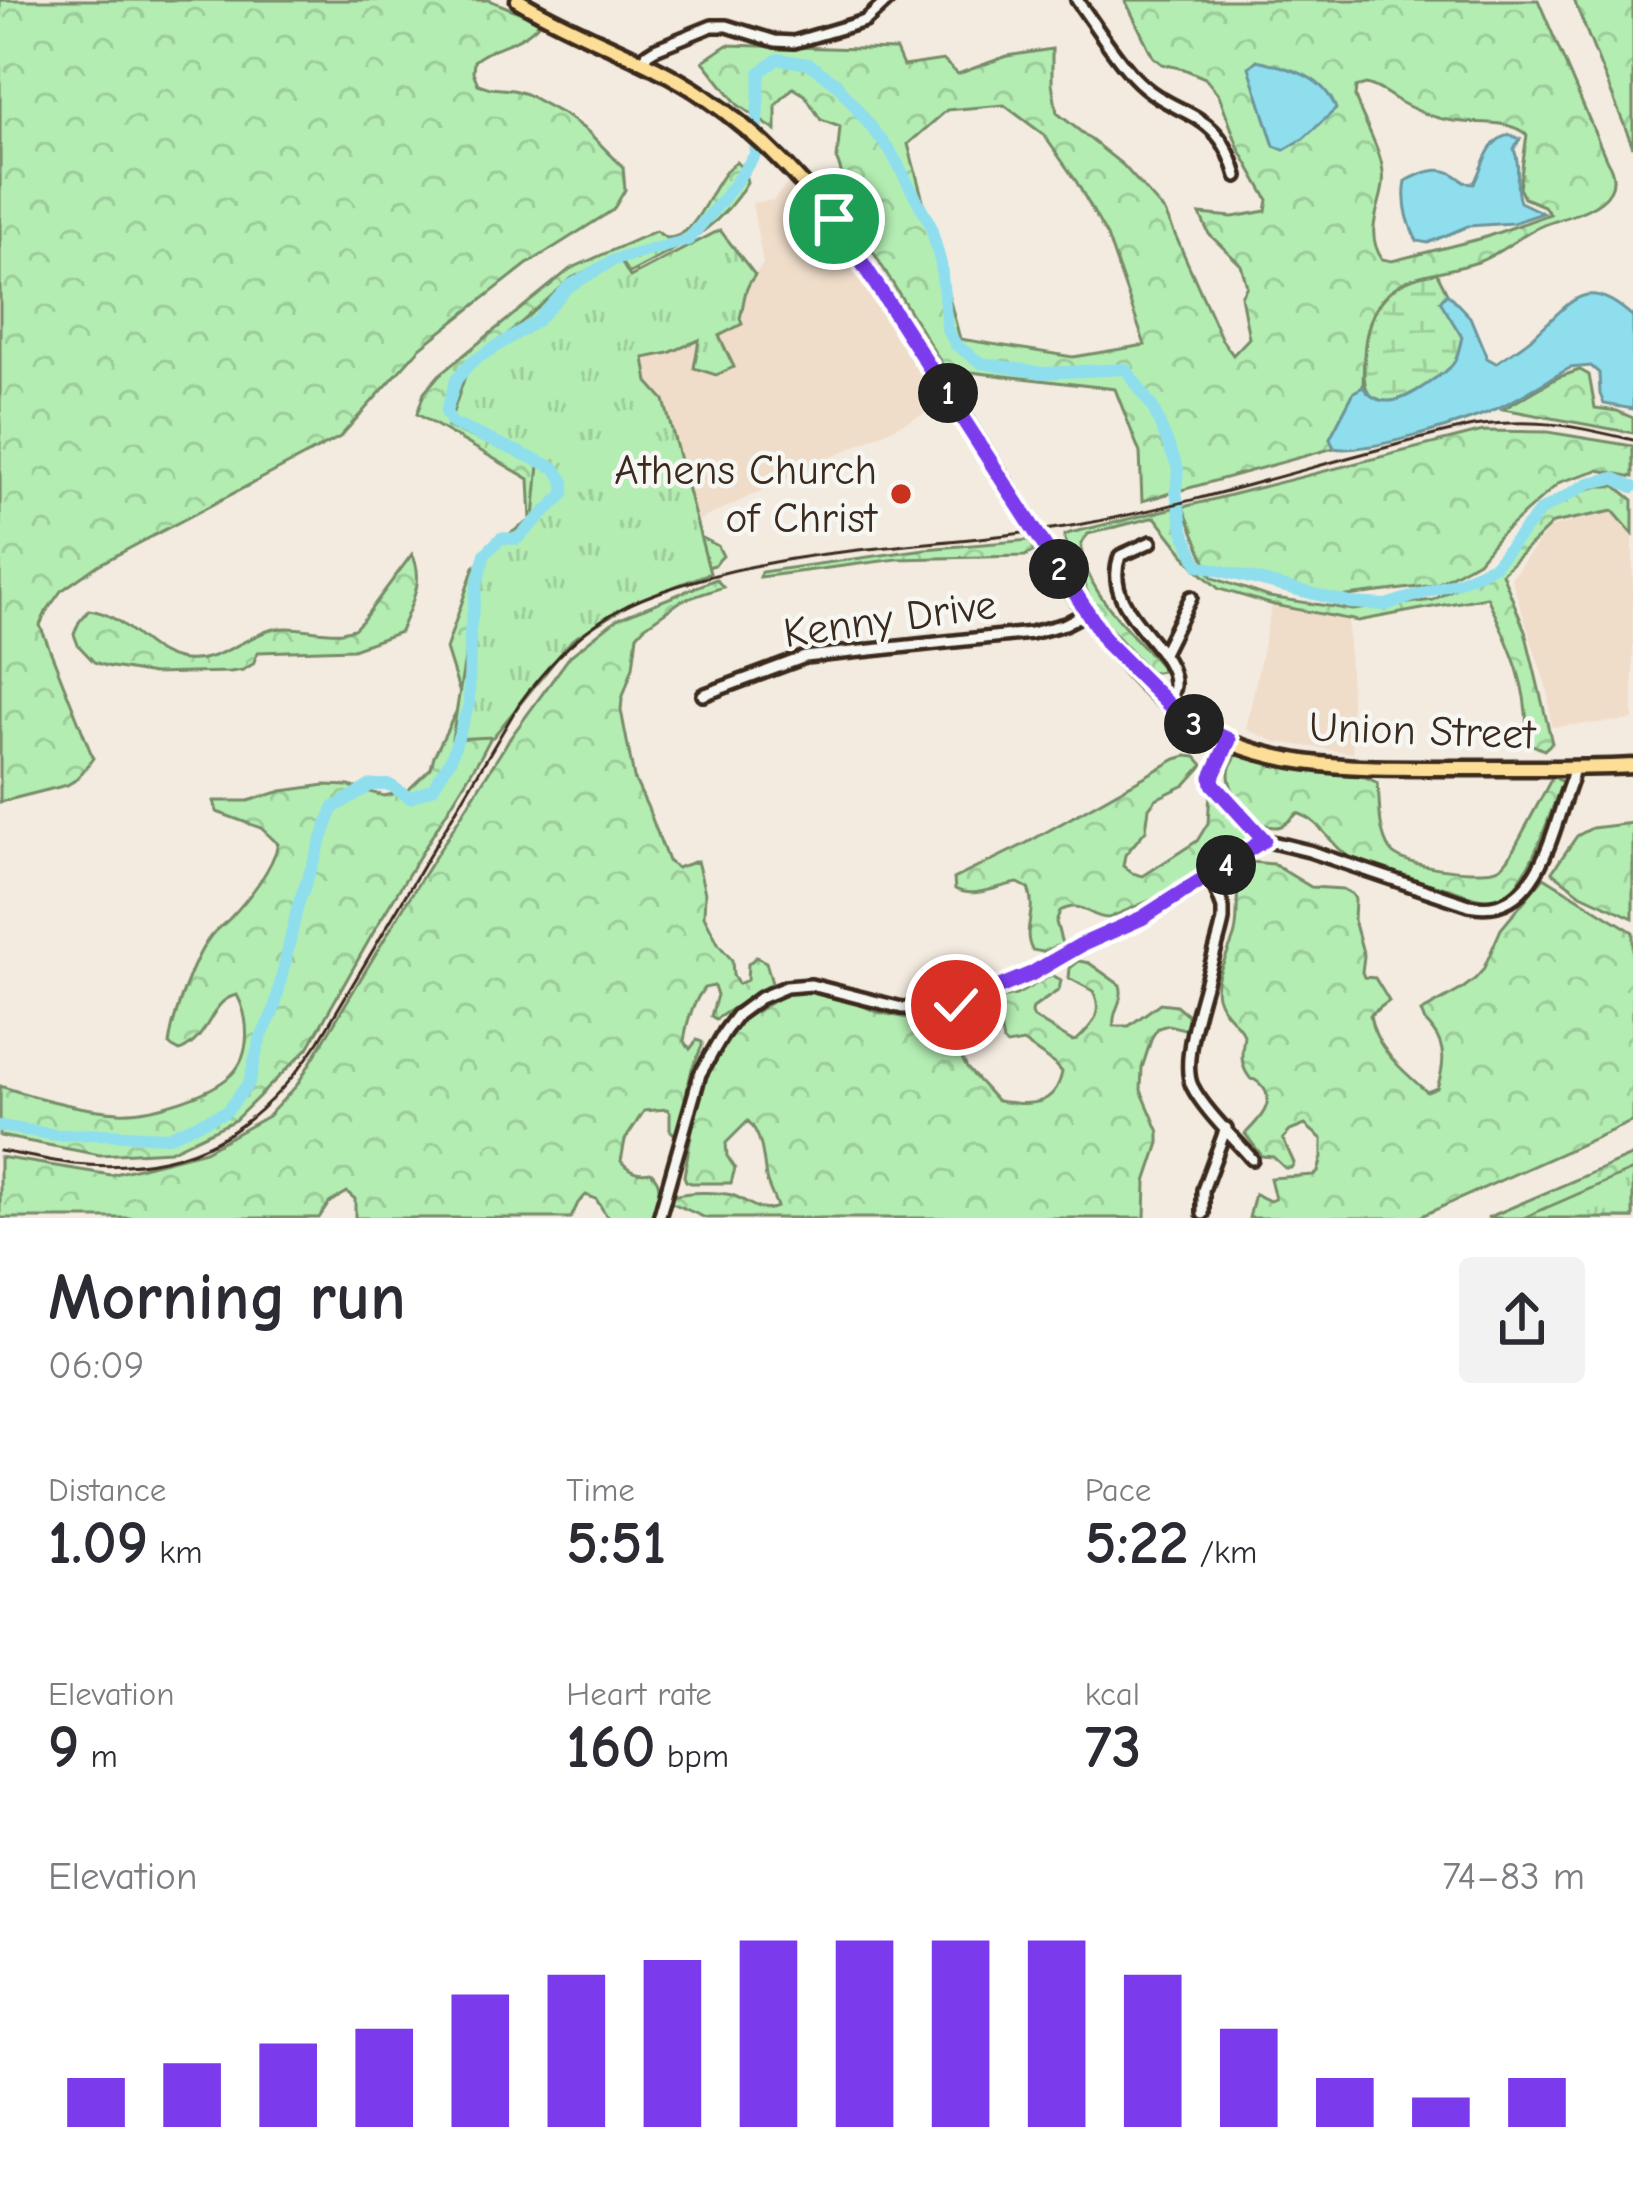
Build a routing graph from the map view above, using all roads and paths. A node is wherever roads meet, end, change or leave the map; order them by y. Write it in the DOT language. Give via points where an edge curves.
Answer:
graph roads {
  1 [pos="518,0"];
  2 [pos="888,0"];
  3 [pos="1077,0"];
  4 [pos="644,62"];
  5 [pos="1237,176"];
  6 [pos="1150,542"];
  7 [pos="1191,597"];
  8 [pos="1086,613"];
  9 [pos="1163,653"];
  10 [pos="703,695"];
  11 [pos="1168,704"];
  12 [pos="1229,740"];
  13 [pos="1633,766"];
  14 [pos="1574,768"];
  15 [pos="1264,840"];
  16 [pos="1211,876"];
  17 [pos="1226,1128"];
  18 [pos="1252,1160"];
  19 [pos="1203,1214"];
  20 [pos="659,1218"];
  1 -- 4 [label="main road, Union Street"];
  2 -- 4 [label="street" via="865,21 794,42 712,26"];
  3 -- 5 [label="street" via="1134,77 1209,124"];
  4 -- 8 [label="main road, Union Street, bridge" via="737,121 834,219"];
  6 -- 9 [label="street" via="1120,556 1116,580 1144,635"];
  7 -- 9 [label="street"];
  8 -- 10 [label="street, Kenny Drive" via="1031,633 805,657"];
  8 -- 11 [label="main road, Union Street"];
  9 -- 11 [label="street" via="1174,686"];
  11 -- 12 [label="main road, Union Street"];
  12 -- 14 [label="main road, Union Street" via="1321,765"];
  12 -- 15 [label="street" via="1213,784"];
  13 -- 14 [label="main road, Union Street"];
  14 -- 15 [label="street" via="1530,883 1504,905 1478,907"];
  15 -- 16 [label="street"];
  16 -- 17 [label="street" via="1223,920 1188,1072"];
  16 -- 20 [label="street" via="1142,918 956,1005 902,1008 811,985 760,998 724,1030 700,1073"];
  17 -- 18 [label="street"];
  17 -- 19 [label="street" via="1203,1190"];
}
